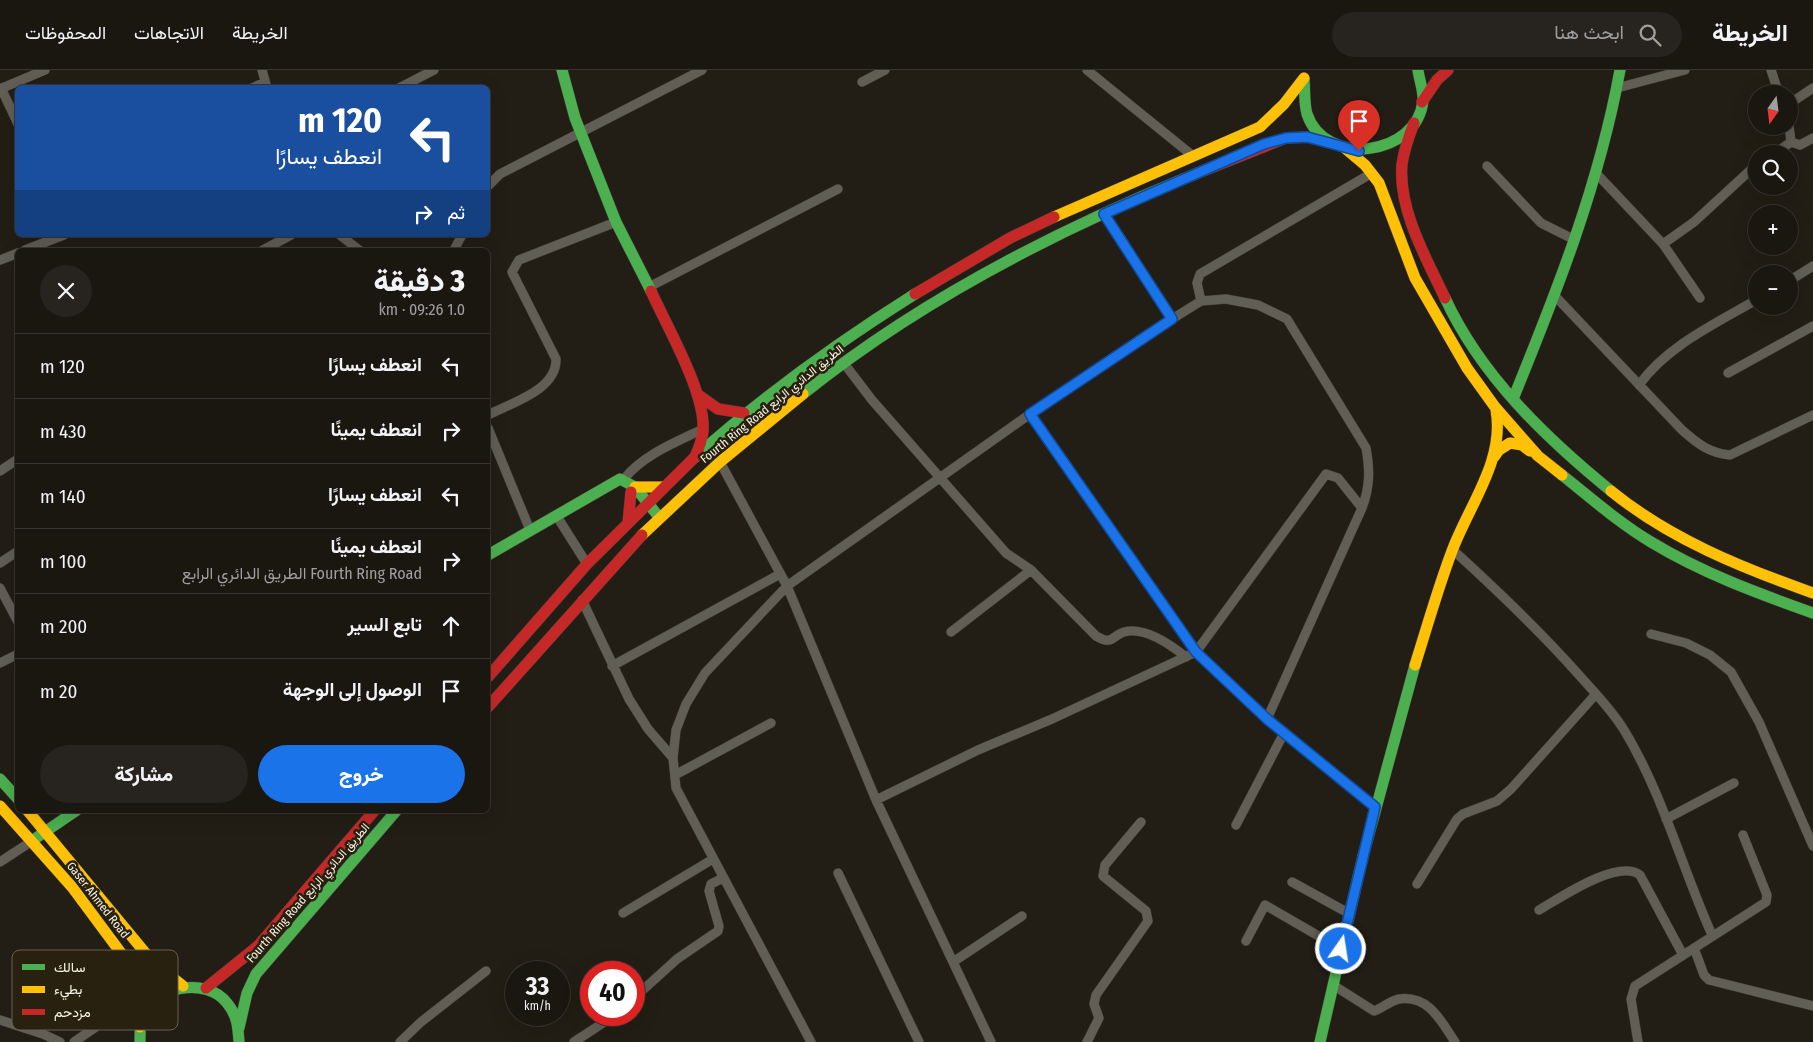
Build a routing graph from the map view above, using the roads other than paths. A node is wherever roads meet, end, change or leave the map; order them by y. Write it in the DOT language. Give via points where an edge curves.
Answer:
graph roads {
  1 [pos="45,70"];
  2 [pos="262,70"];
  3 [pos="434,70"];
  4 [pos="562,70"];
  5 [pos="702,70"];
  6 [pos="884,70"];
  7 [pos="1087,70"];
  8 [pos="1418,70"];
  9 [pos="1448,70"];
  10 [pos="1620,70"];
  11 [pos="1686,70"];
  12 [pos="1772,70"];
  13 [pos="1305,74"];
  14 [pos="862,82"];
  15 [pos="266,85"];
  16 [pos="405,85"];
  17 [pos="1776,85"];
  18 [pos="1,88"];
  19 [pos="1617,88"];
  20 [pos="1813,88"];
  21 [pos="1798,98"];
  22 [pos="1422,104"];
  23 [pos="15,118"];
  24 [pos="1414,122"];
  25 [pos="580,131"];
  26 [pos="1790,135"];
  27 [pos="1813,138"];
  28 [pos="1791,142"];
  29 [pos="1332,143"];
  30 [pos="1787,145"];
  31 [pos="1346,149"];
  32 [pos="1193,156"];
  33 [pos="1488,166"];
  34 [pos="1595,172"];
  35 [pos="1748,172"];
  36 [pos="1372,173"];
  37 [pos="490,184"];
  38 [pos="838,189"];
  39 [pos="1104,214"];
  40 [pos="616,222"];
  41 [pos="59,237"];
  42 [pos="287,237"];
  43 [pos="343,237"];
  44 [pos="1575,240"];
  45 [pos="1663,244"];
  46 [pos="30,248"];
  47 [pos="266,248"];
  48 [pos="356,248"];
  49 [pos="15,254"];
  50 [pos="0,260"];
  51 [pos="1813,266"];
  52 [pos="1798,275"];
  53 [pos="649,287"];
  54 [pos="1555,296"];
  55 [pos="1700,298"];
  56 [pos="1201,301"];
  57 [pos="1748,305"];
  58 [pos="1172,319"];
  59 [pos="1813,326"];
  60 [pos="843,362"];
  61 [pos="1728,373"];
  62 [pos="1639,385"];
  63 [pos="697,393"];
  64 [pos="1513,399"];
  65 [pos="1495,407"];
  66 [pos="490,414"];
  67 [pos="744,414"];
  68 [pos="1030,414"];
  69 [pos="1813,415"];
  70 [pos="703,429"];
  71 [pos="490,433"];
  72 [pos="1538,456"];
  73 [pos="694,458"];
  74 [pos="1492,459"];
  75 [pos="15,460"];
  76 [pos="720,462"];
  77 [pos="0,471"];
  78 [pos="941,478"];
  79 [pos="629,485"];
  80 [pos="664,487"];
  81 [pos="645,506"];
  82 [pos="1362,508"];
  83 [pos="556,515"];
  84 [pos="656,520"];
  85 [pos="628,523"];
  86 [pos="530,530"];
  87 [pos="1453,550"];
  88 [pos="15,553"];
  89 [pos="490,554"];
  90 [pos="0,563"];
  91 [pos="587,564"];
  92 [pos="1031,570"];
  93 [pos="780,574"];
  94 [pos="786,586"];
  95 [pos="0,588"];
  96 [pos="1813,593"];
  97 [pos="582,600"];
  98 [pos="1813,613"];
  99 [pos="15,616"];
  100 [pos="951,632"];
  101 [pos="1651,634"];
  102 [pos="1196,652"];
  103 [pos="15,656"];
  104 [pos="1186,657"];
  105 [pos="0,663"];
  106 [pos="612,666"];
  107 [pos="490,676"];
  108 [pos="1596,694"];
  109 [pos="490,706"];
  110 [pos="1267,719"];
  111 [pos="771,723"];
  112 [pos="1284,732"];
  113 [pos="673,758"];
  114 [pos="675,775"];
  115 [pos="0,779"];
  116 [pos="1734,783"];
  117 [pos="15,796"];
  118 [pos="876,800"];
  119 [pos="0,806"];
  120 [pos="1375,807"];
  121 [pos="30,813"];
  122 [pos="68,813"];
  123 [pos="371,813"];
  124 [pos="395,813"];
  125 [pos="1666,819"];
  126 [pos="1141,822"];
  127 [pos="1236,825"];
  128 [pos="46,831"];
  129 [pos="1743,835"];
  130 [pos="32,840"];
  131 [pos="1813,846"];
  132 [pos="713,859"];
  133 [pos="0,862"];
  134 [pos="838,872"];
  135 [pos="723,878"];
  136 [pos="1292,882"];
  137 [pos="1417,884"];
  138 [pos="1539,910"];
  139 [pos="623,913"];
  140 [pos="1350,914"];
  141 [pos="1022,916"];
  142 [pos="1712,935"];
  143 [pos="1246,941"];
  144 [pos="1694,948"];
  145 [pos="1341,949"];
  146 [pos="119,950"];
  147 [pos="143,950"];
  148 [pos="1683,955"];
  149 [pos="954,962"];
  150 [pos="486,971"];
  151 [pos="178,982"];
  152 [pos="1333,985"];
  153 [pos="183,986"];
  154 [pos="178,987"];
  155 [pos="206,988"];
  156 [pos="645,988"];
  157 [pos="1813,1006"];
  158 [pos="0,1020"];
  159 [pos="12,1024"];
  160 [pos="599,1026"];
  161 [pos="240,1028"];
  162 [pos="31,1030"];
  163 [pos="91,1030"];
  164 [pos="60,1042"];
  165 [pos="74,1042"];
  166 [pos="240,1042"];
  167 [pos="400,1042"];
  168 [pos="574,1042"];
  169 [pos="811,1042"];
  170 [pos="919,1042"];
  171 [pos="991,1042"];
  172 [pos="1087,1042"];
  173 [pos="1320,1042"];
  174 [pos="1455,1042"];
  175 [pos="1638,1042"];
  1 -- 18 [label="street"];
  2 -- 15 [label="street"];
  3 -- 16 [label="street"];
  4 -- 25 [label="main road"];
  5 -- 25 [label="street"];
  6 -- 14 [label="street"];
  7 -- 32 [label="street"];
  8 -- 22 [label="main road" via="1423,90"];
  9 -- 22 [label="main road" via="1437,80"];
  10 -- 19 [label="main road"];
  11 -- 19 [label="street"];
  12 -- 17 [label="street"];
  13 -- 29 [label="main road" via="1302,93 1308,115 1320,134"];
  13 -- 32 [label="main road" via="1285,104 1260,127"];
  18 -- 23 [label="street"];
  19 -- 34 [label="main road"];
  20 -- 21 [label="street"];
  22 -- 24 [label="main road"];
  24 -- 31 [label="main road" via="1401,137 1384,147 1365,151"];
  24 -- 64 [label="main road" via="1401,168 1413,223 1432,273 1452,312 1498,382"];
  25 -- 37 [label="street" via="500,174"];
  25 -- 40 [label="main road"];
  26 -- 28 [label="street"];
  27 -- 28 [label="street" via="1800,146"];
  28 -- 30 [label="street"];
  29 -- 31 [label="main road"];
  29 -- 39 [label="main road, Fourth Ring Road الطريق الدائري الرابع" via="1307,137 1264,144"];
  31 -- 36 [label="main road"];
  32 -- 67 [label="main road" via="1087,201 994,247 838,343"];
  33 -- 44 [label="street" via="1541,223"];
  34 -- 44 [label="main road"];
  34 -- 45 [label="street"];
  35 -- 45 [label="street" via="1694,222"];
  36 -- 56 [label="street" via="1200,274 1197,283"];
  36 -- 65 [label="main road" via="1382,190 1416,278 1467,368"];
  38 -- 53 [label="street"];
  39 -- 58 [label="street"];
  39 -- 60 [label="main road, Fourth Ring Road الطريق الدائري الرابع" via="1015,257 938,300"];
  40 -- 53 [label="main road"];
  40 -- 66 [label="street" via="515,264 512,272 556,359 556,368 540,388"];
  41 -- 46 [label="street"];
  42 -- 47 [label="street"];
  43 -- 48 [label="street"];
  44 -- 54 [label="main road"];
  45 -- 55 [label="street"];
  49 -- 50 [label="street"];
  51 -- 52 [label="street"];
  53 -- 63 [label="main road"];
  54 -- 62 [label="street"];
  54 -- 64 [label="main road"];
  56 -- 58 [label="street"];
  56 -- 82 [label="street" via="1226,299 1258,305 1287,319 1366,448 1370,468 1369,489"];
  57 -- 62 [label="street" via="1682,344 1648,372"];
  58 -- 68 [label="street"];
  59 -- 61 [label="street"];
  60 -- 76 [label="main road, Fourth Ring Road الطريق الدائري الرابع"];
  60 -- 78 [label="street"];
  62 -- 69 [label="street" via="1702,448 1716,454 1730,455"];
  63 -- 67 [label="main road" via="719,412"];
  63 -- 70 [label="main road"];
  64 -- 96 [label="main road" via="1588,472 1662,526 1731,562"];
  65 -- 72 [label="main road"];
  65 -- 74 [label="main road" via="1500,428"];
  67 -- 73 [label="main road"];
  68 -- 78 [label="street"];
  68 -- 102 [label="street"];
  70 -- 73 [label="main road"];
  70 -- 79 [label="street" via="632,470"];
  71 -- 86 [label="street"];
  72 -- 74 [label="main road" via="1522,445 1510,443"];
  72 -- 98 [label="main road" via="1612,515 1659,547 1726,581"];
  73 -- 80 [label="main road"];
  74 -- 87 [label="main road"];
  75 -- 77 [label="street"];
  76 -- 84 [label="main road, Fourth Ring Road الطريق الدائري الرابع"];
  76 -- 93 [label="street"];
  78 -- 92 [label="street" via="1006,553"];
  78 -- 94 [label="street"];
  79 -- 80 [label="main road"];
  79 -- 81 [label="main road"];
  79 -- 83 [label="main road" via="615,481"];
  79 -- 85 [label="main road"];
  80 -- 81 [label="main road"];
  81 -- 84 [label="main road"];
  81 -- 85 [label="main road"];
  82 -- 102 [label="street" via="1338,478 1331,474 1322,476"];
  82 -- 110 [label="street"];
  83 -- 86 [label="main road"];
  83 -- 91 [label="street"];
  84 -- 97 [label="main road, Fourth Ring Road الطريق الدائري الرابع"];
  85 -- 91 [label="main road"];
  86 -- 89 [label="main road"];
  87 -- 108 [label="street" via="1513,603"];
  87 -- 120 [label="main road"];
  88 -- 90 [label="street"];
  91 -- 107 [label="main road"];
  92 -- 100 [label="street"];
  92 -- 104 [label="street" via="1103,640 1135,631 1156,637"];
  93 -- 94 [label="street"];
  93 -- 106 [label="street"];
  94 -- 113 [label="street" via="705,673 686,704 676,730"];
  94 -- 118 [label="street"];
  95 -- 99 [label="street"];
  97 -- 106 [label="street"];
  97 -- 109 [label="main road, Fourth Ring Road الطريق الدائري الرابع"];
  101 -- 131 [label="street" via="1686,643 1710,655 1731,672 1759,722"];
  102 -- 104 [label="street"];
  102 -- 110 [label="street"];
  103 -- 105 [label="street"];
  104 -- 118 [label="street" via="978,750"];
  106 -- 113 [label="street" via="648,729"];
  108 -- 125 [label="street" via="1624,729"];
  108 -- 137 [label="street" via="1511,789 1497,801 1457,819"];
  110 -- 112 [label="street"];
  111 -- 114 [label="street"];
  112 -- 120 [label="street"];
  112 -- 127 [label="street"];
  113 -- 114 [label="street"];
  114 -- 132 [label="street" via="676,788"];
  115 -- 117 [label="main road"];
  116 -- 125 [label="street"];
  118 -- 149 [label="street"];
  119 -- 130 [label="main road, Gaser Ahmed Road"];
  120 -- 140 [label="main road"];
  121 -- 128 [label="main road, Gaser Ahmed Road"];
  122 -- 128 [label="main road"];
  123 -- 155 [label="main road" via="258,946"];
  124 -- 161 [label="main road, Fourth Ring Road الطريق الدائري الرابع" via="256,974 247,993"];
  125 -- 142 [label="street" via="1690,887"];
  126 -- 172 [label="street" via="1102,873 1146,911 1148,921 1096,995 1094,1004 1099,1018"];
  128 -- 130 [label="main road"];
  128 -- 147 [label="main road, Gaser Ahmed Road"];
  129 -- 142 [label="street" via="1767,899 1763,905"];
  130 -- 133 [label="street"];
  130 -- 146 [label="main road, Gaser Ahmed Road"];
  132 -- 135 [label="street"];
  132 -- 139 [label="street"];
  134 -- 170 [label="street"];
  135 -- 156 [label="street" via="711,884 709,891 718,931 677,959"];
  135 -- 169 [label="street"];
  136 -- 140 [label="street"];
  138 -- 148 [label="street" via="1608,874 1630,869 1640,875"];
  140 -- 145 [label="main road"];
  141 -- 149 [label="street"];
  142 -- 144 [label="street"];
  143 -- 145 [label="street" via="1265,905"];
  144 -- 148 [label="street"];
  144 -- 157 [label="street" via="1709,980"];
  145 -- 152 [label="main road"];
  148 -- 175 [label="street" via="1632,990 1630,999"];
  149 -- 171 [label="street"];
  150 -- 167 [label="street"];
  151 -- 153 [label="main road, Gaser Ahmed Road"];
  152 -- 173 [label="main road"];
  152 -- 174 [label="street" via="1374,1011 1398,1000 1411,999 1432,1007"];
  153 -- 154 [label="main road"];
  153 -- 155 [label="main road"];
  155 -- 161 [label="main road" via="228,1003"];
  158 -- 159 [label="street"];
  160 -- 168 [label="street"];
  161 -- 166 [label="main road"];
  162 -- 164 [label="street"];
  163 -- 165 [label="street"];
}
